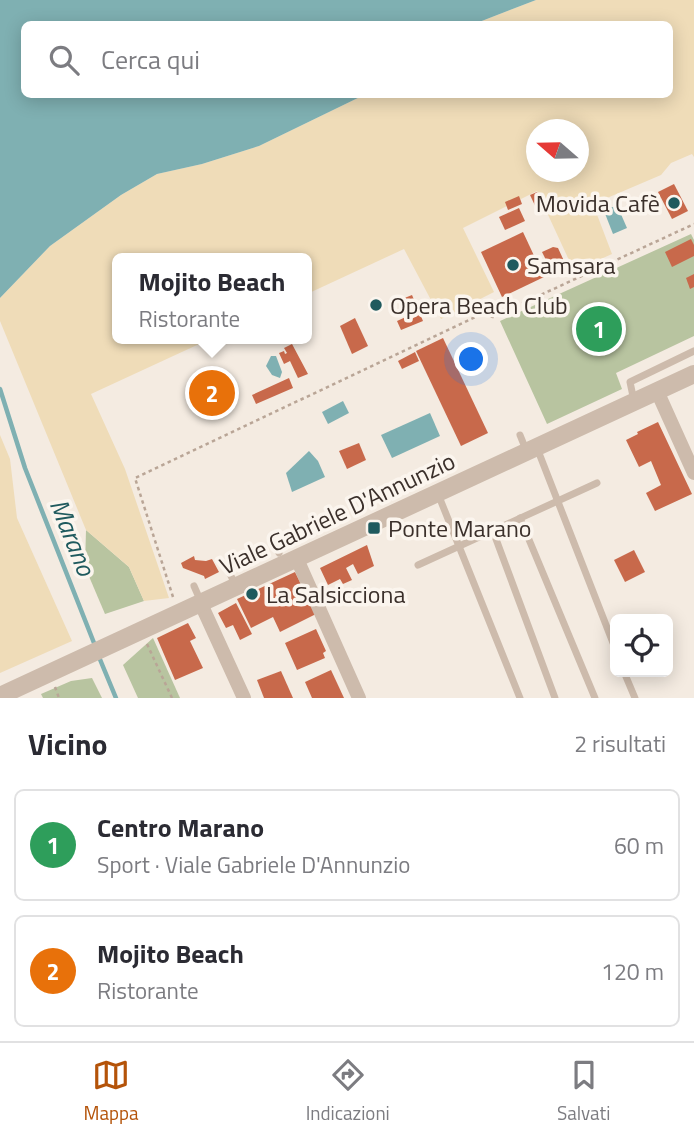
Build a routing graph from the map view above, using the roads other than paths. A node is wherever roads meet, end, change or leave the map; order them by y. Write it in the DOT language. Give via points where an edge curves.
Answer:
graph roads {
  1 [pos="694,351"];
  2 [pos="694,374"];
  3 [pos="656,391"];
  4 [pos="635,401"];
  5 [pos="528,445"];
  6 [pos="694,473"];
  7 [pos="597,483"];
  8 [pos="438,493"];
  9 [pos="558,501"];
  10 [pos="520,518"];
  11 [pos="493,531"];
  12 [pos="459,546"];
  13 [pos="297,559"];
  14 [pos="418,565"];
  15 [pos="228,570"];
  16 [pos="194,586"];
  17 [pos="236,587"];
  18 [pos="201,604"];
  19 [pos="610,635"];
  20 [pos="626,677"];
  21 [pos="0,696"];
  22 [pos="244,698"];
  23 [pos="359,698"];
  24 [pos="520,698"];
  25 [pos="555,698"];
  26 [pos="595,698"];
  27 [pos="635,698"];
  1 -- 4 [label="lane" via="630,382"];
  2 -- 3 [label="street, Viale Gabriele D'Annunzio"];
  3 -- 4 [label="street, Viale Gabriele D'Annunzio"];
  3 -- 6 [label="street"];
  4 -- 5 [label="street, Viale Gabriele D'Annunzio"];
  5 -- 8 [label="street, Viale Gabriele D'Annunzio"];
  5 -- 9 [label="lane"];
  7 -- 9 [label="lane"];
  8 -- 12 [label="lane"];
  8 -- 13 [label="street, Viale Gabriele D'Annunzio"];
  9 -- 10 [label="lane"];
  9 -- 19 [label="lane"];
  10 -- 11 [label="lane"];
  10 -- 26 [label="lane"];
  11 -- 12 [label="lane"];
  11 -- 25 [label="lane"];
  12 -- 14 [label="lane"];
  12 -- 24 [label="lane"];
  13 -- 17 [label="street, Viale Gabriele D'Annunzio"];
  13 -- 23 [label="street"];
  15 -- 17 [label="lane"];
  16 -- 18 [label="lane"];
  17 -- 18 [label="street, Viale Gabriele D'Annunzio"];
  18 -- 21 [label="street, Viale Gabriele D'Annunzio"];
  18 -- 22 [label="street"];
  20 -- 27 [label="lane"];
}
